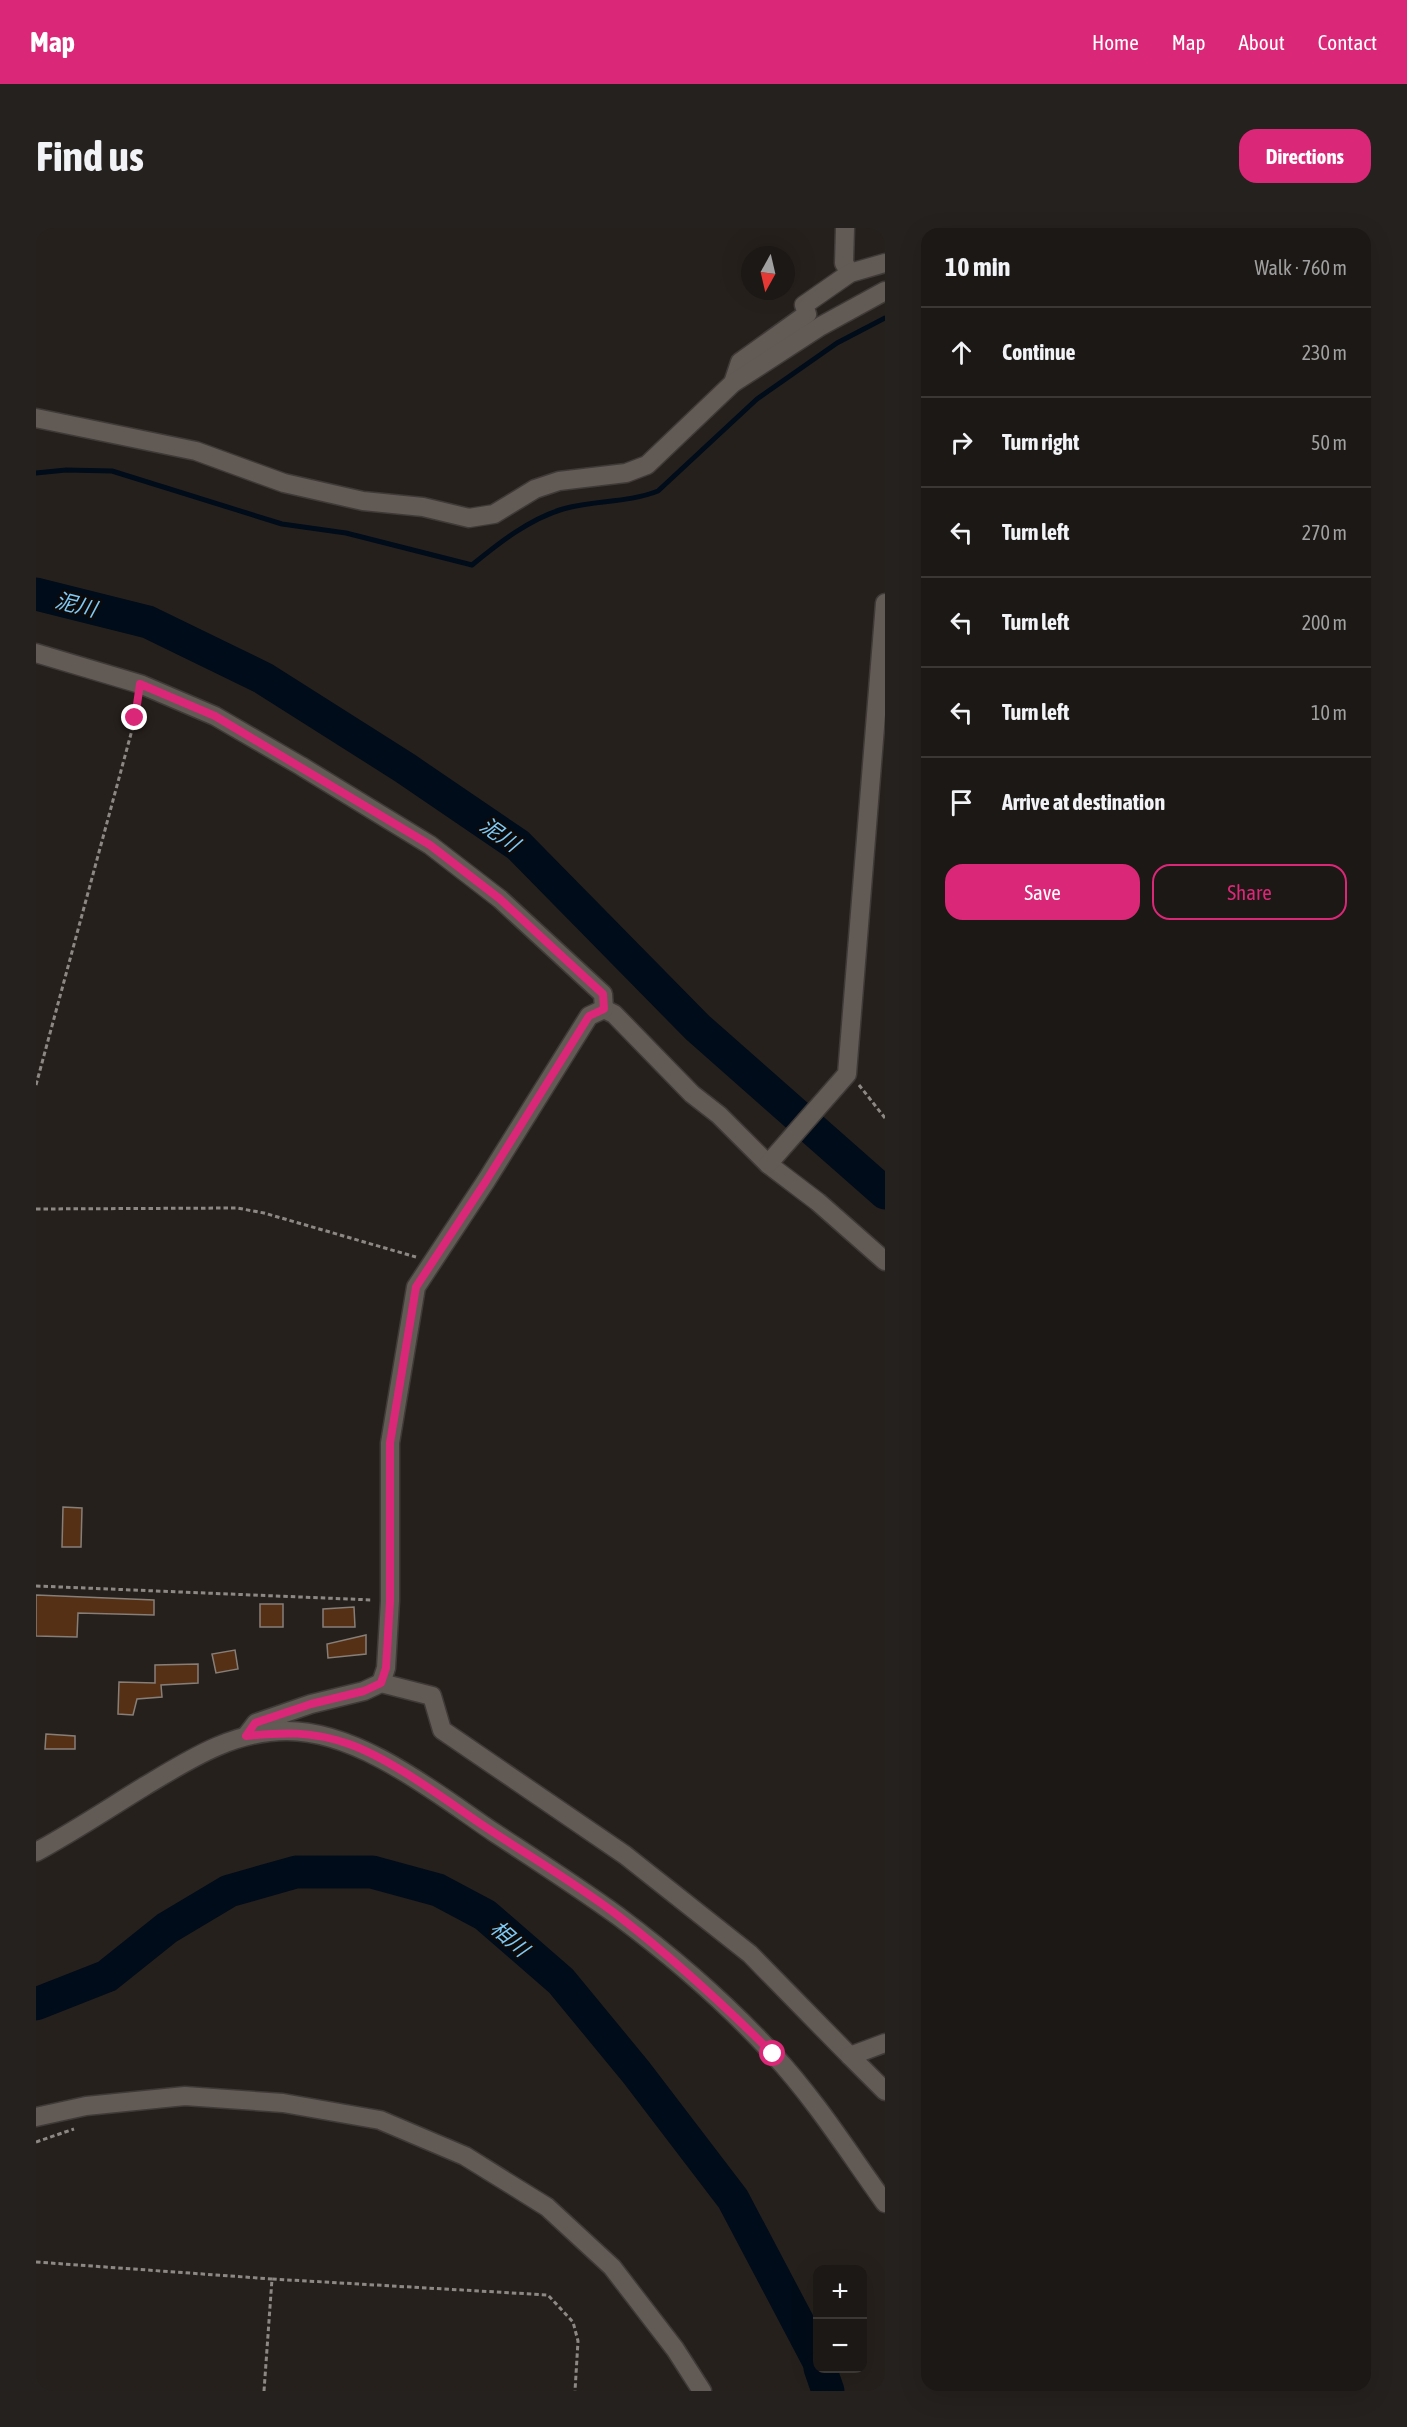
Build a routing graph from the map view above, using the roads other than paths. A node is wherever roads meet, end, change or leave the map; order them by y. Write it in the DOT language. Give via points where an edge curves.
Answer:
graph roads {
  1 [pos="845,228"];
  2 [pos="885,263"];
  3 [pos="850,273"];
  4 [pos="885,291"];
  5 [pos="733,383"];
  6 [pos="36,418"];
  7 [pos="885,603"];
  8 [pos="884,625"];
  9 [pos="36,653"];
  10 [pos="604,1009"];
  11 [pos="772,1159"];
  12 [pos="885,1261"];
  13 [pos="381,1683"];
  14 [pos="246,1736"];
  15 [pos="36,1852"];
  16 [pos="885,2043"];
  17 [pos="850,2056"];
  18 [pos="885,2091"];
  19 [pos="36,2117"];
  20 [pos="885,2203"];
  21 [pos="702,2391"];
  1 -- 3 [label="street" via="844,263"];
  2 -- 3 [label="street"];
  3 -- 5 [label="street" via="804,304 807,314 740,362"];
  4 -- 5 [label="street" via="820,326"];
  5 -- 6 [label="street" via="647,465 626,474 559,481 536,489 494,514 469,518 423,507 363,501 284,483 196,451"];
  7 -- 8 [label="street"];
  8 -- 11 [label="street" via="844,1077"];
  9 -- 10 [label="street" via="140,684 215,716 430,845 500,899 603,994"];
  10 -- 11 [label="street" via="614,1014 692,1094"];
  10 -- 13 [label="street" via="589,1016 416,1287 390,1443 390,1601 386,1668"];
  11 -- 12 [label="street"];
  13 -- 14 [label="street" via="255,1723"];
  13 -- 17 [label="street" via="432,1696 442,1730 625,1855 750,1953"];
  14 -- 15 [label="street" via="203,1752"];
  14 -- 20 [label="street" via="287,1731 350,1744 433,1791 619,1917 711,1993 773,2054"];
  16 -- 17 [label="street"];
  17 -- 18 [label="street"];
  19 -- 21 [label="street" via="86,2106 185,2096 283,2103 380,2120 465,2156 547,2207 612,2267"];
}
